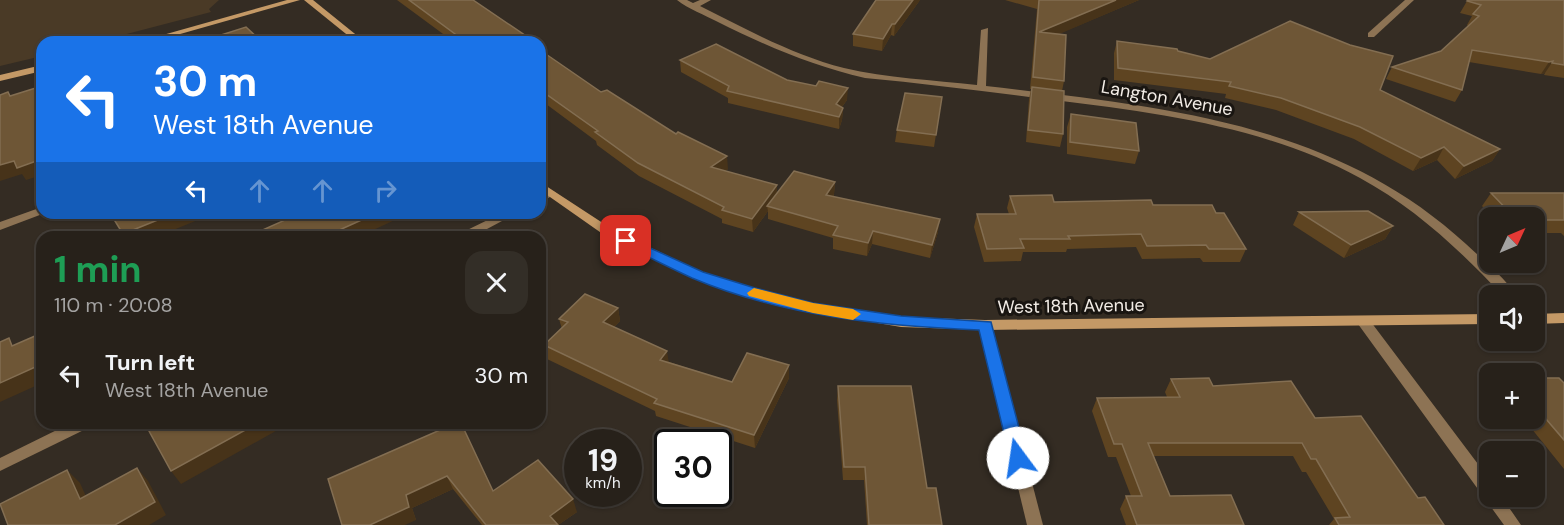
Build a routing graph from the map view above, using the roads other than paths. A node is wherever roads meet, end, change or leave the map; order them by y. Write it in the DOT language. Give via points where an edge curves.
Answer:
graph roads {
  1 [pos="296,0"];
  2 [pos="309,0"];
  3 [pos="681,0"];
  4 [pos="707,0"];
  5 [pos="1410,0"];
  6 [pos="693,6"];
  7 [pos="985,30"];
  8 [pos="1371,35"];
  9 [pos="164,36"];
  10 [pos="354,36"];
  11 [pos="36,69"];
  12 [pos="0,78"];
  13 [pos="981,88"];
  14 [pos="546,198"];
  15 [pos="36,212"];
  16 [pos="500,219"];
  17 [pos="0,226"];
  18 [pos="474,231"];
  19 [pos="1500,285"];
  20 [pos="1564,318"];
  21 [pos="1479,319"];
  22 [pos="1545,319"];
  23 [pos="1363,321"];
  24 [pos="985,325"];
  25 [pos="73,429"];
  26 [pos="0,465"];
  27 [pos="1479,479"];
  28 [pos="1500,507"];
  29 [pos="1035,525"];
  30 [pos="1513,525"];
  1 -- 9 [label="street"];
  2 -- 10 [label="street"];
  3 -- 6 [label="street, Langton Avenue"];
  4 -- 6 [label="street"];
  5 -- 8 [label="street"];
  6 -- 13 [label="street, Langton Avenue" via="795,56 822,65 866,75"];
  7 -- 13 [label="street"];
  11 -- 12 [label="street"];
  13 -- 19 [label="street, Langton Avenue" via="1178,113 1282,141 1340,165 1402,199 1453,239"];
  14 -- 24 [label="street, West 18th Avenue" via="656,256 752,293 813,308 901,322"];
  15 -- 17 [label="street"];
  16 -- 18 [label="street"];
  20 -- 22 [label="street"];
  21 -- 23 [label="street, West 18th Avenue"];
  23 -- 24 [label="street, West 18th Avenue"];
  23 -- 27 [label="street"];
  24 -- 29 [label="street"];
  25 -- 26 [label="street"];
  28 -- 30 [label="street"];
}
